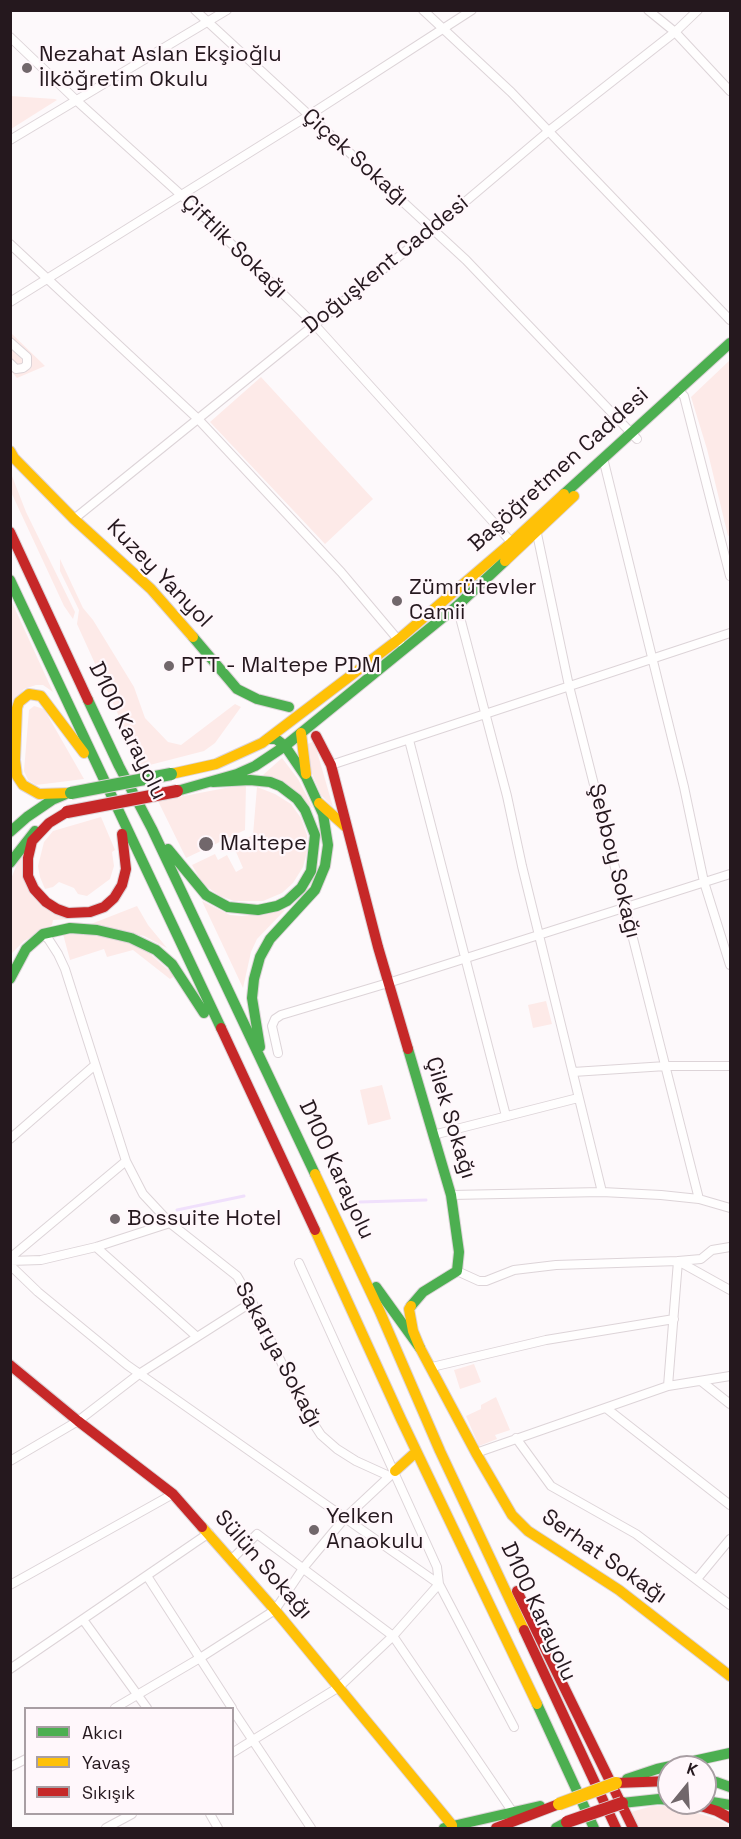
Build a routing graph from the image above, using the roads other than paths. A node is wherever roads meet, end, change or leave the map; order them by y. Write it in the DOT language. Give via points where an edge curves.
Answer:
graph roads {
  1 [pos="195,10"];
  2 [pos="227,10"];
  3 [pos="423,10"];
  4 [pos="472,10"];
  5 [pos="648,10"];
  6 [pos="698,10"];
  7 [pos="208,23"];
  8 [pos="442,30"];
  9 [pos="675,32"];
  10 [pos="10,37"];
  11 [pos="730,91"];
  12 [pos="77,101"];
  13 [pos="308,116"];
  14 [pos="550,130"];
  15 [pos="10,140"];
  16 [pos="180,194"];
  17 [pos="433,229"];
  18 [pos="10,244"];
  19 [pos="48,279"];
  20 [pos="10,302"];
  21 [pos="730,320"];
  22 [pos="314,324"];
  23 [pos="10,342"];
  24 [pos="730,343"];
  25 [pos="730,353"];
  26 [pos="10,363"];
  27 [pos="682,393"];
  28 [pos="198,419"];
  29 [pos="635,436"];
  30 [pos="10,451"];
  31 [pos="604,462"];
  32 [pos="74,519"];
  33 [pos="538,525"];
  34 [pos="10,532"];
  35 [pos="515,546"];
  36 [pos="730,576"];
  37 [pos="10,580"];
  38 [pos="457,606"];
  39 [pos="730,633"];
  40 [pos="402,644"];
  41 [pos="652,658"];
  42 [pos="569,686"];
  43 [pos="289,707"];
  44 [pos="485,714"];
  45 [pos="301,733"];
  46 [pos="316,736"];
  47 [pos="268,738"];
  48 [pos="409,740"];
  49 [pos="285,746"];
  50 [pos="331,765"];
  51 [pos="306,777"];
  52 [pos="105,782"];
  53 [pos="213,782"];
  54 [pos="71,793"];
  55 [pos="319,803"];
  56 [pos="67,812"];
  57 [pos="118,813"];
  58 [pos="346,827"];
  59 [pos="152,829"];
  60 [pos="10,832"];
  61 [pos="10,863"];
  62 [pos="730,873"];
  63 [pos="704,882"];
  64 [pos="626,907"];
  65 [pos="43,934"];
  66 [pos="540,934"];
  67 [pos="464,958"];
  68 [pos="730,965"];
  69 [pos="10,979"];
  70 [pos="388,983"];
  71 [pos="278,1053"];
  72 [pos="235,1058"];
  73 [pos="95,1065"];
  74 [pos="263,1065"];
  75 [pos="730,1065"];
  76 [pos="666,1066"];
  77 [pos="573,1072"];
  78 [pos="578,1098"];
  79 [pos="506,1116"];
  80 [pos="433,1135"];
  81 [pos="10,1139"];
  82 [pos="126,1161"];
  83 [pos="602,1192"];
  84 [pos="451,1195"];
  85 [pos="699,1199"];
  86 [pos="730,1208"];
  87 [pos="170,1223"];
  88 [pos="96,1246"];
  89 [pos="730,1247"];
  90 [pos="350,1249"];
  91 [pos="678,1261"];
  92 [pos="10,1262"];
  93 [pos="298,1263"];
  94 [pos="457,1271"];
  95 [pos="730,1290"];
  96 [pos="252,1302"];
  97 [pos="674,1319"];
  98 [pos="196,1336"];
  99 [pos="420,1348"];
  100 [pos="10,1365"];
  101 [pos="432,1367"];
  102 [pos="139,1374"];
  103 [pos="730,1376"];
  104 [pos="701,1381"];
  105 [pos="668,1386"];
  106 [pos="730,1404"];
  107 [pos="606,1408"];
  108 [pos="78,1421"];
  109 [pos="516,1438"];
  110 [pos="416,1452"];
  111 [pos="476,1453"];
  112 [pos="10,1461"];
  113 [pos="392,1474"];
  114 [pos="173,1494"];
  115 [pos="730,1505"];
  116 [pos="467,1507"];
  117 [pos="344,1519"];
  118 [pos="209,1533"];
  119 [pos="730,1539"];
  120 [pos="232,1559"];
  121 [pos="304,1567"];
  122 [pos="147,1576"];
  123 [pos="697,1579"];
  124 [pos="439,1584"];
  125 [pos="10,1585"];
  126 [pos="730,1605"];
  127 [pos="275,1610"];
  128 [pos="84,1621"];
  129 [pos="393,1636"];
  130 [pos="200,1658"];
  131 [pos="10,1669"];
  132 [pos="730,1676"];
  133 [pos="339,1688"];
  134 [pos="139,1695"];
  135 [pos="117,1707"];
  136 [pos="146,1707"];
  137 [pos="231,1707"];
  138 [pos="234,1712"];
  139 [pos="514,1727"];
  140 [pos="253,1740"];
  141 [pos="234,1752"];
  142 [pos="730,1754"];
  143 [pos="24,1760"];
  144 [pos="565,1766"];
  145 [pos="10,1767"];
  146 [pos="657,1781"];
  147 [pos="616,1783"];
  148 [pos="657,1799"];
  149 [pos="559,1804"];
  150 [pos="717,1810"];
  151 [pos="512,1811"];
  152 [pos="130,1815"];
  153 [pos="730,1818"];
  154 [pos="561,1825"];
  155 [pos="449,1827"];
  156 [pos="106,1828"];
  157 [pos="311,1828"];
  158 [pos="496,1828"];
  159 [pos="545,1828"];
  160 [pos="584,1828"];
  161 [pos="594,1828"];
  162 [pos="616,1828"];
  163 [pos="633,1828"];
  1 -- 7 [label="street, Çiçek Sokağı"];
  2 -- 7 [label="street"];
  3 -- 8 [label="street"];
  4 -- 8 [label="street"];
  5 -- 9 [label="street"];
  6 -- 9 [label="street, Doğuşkent Caddesi"];
  7 -- 12 [label="street"];
  7 -- 13 [label="street, Çiçek Sokağı"];
  8 -- 13 [label="street"];
  8 -- 14 [label="street"];
  9 -- 11 [label="street"];
  9 -- 14 [label="street, Doğuşkent Caddesi"];
  10 -- 12 [label="street, Çiftlik Sokağı"];
  12 -- 15 [label="street"];
  12 -- 16 [label="street, Çiftlik Sokağı"];
  13 -- 16 [label="street"];
  13 -- 17 [label="street, Çiçek Sokağı"];
  14 -- 17 [label="street, Doğuşkent Caddesi"];
  14 -- 21 [label="street"];
  16 -- 19 [label="street"];
  16 -- 22 [label="street, Çiftlik Sokağı"];
  17 -- 22 [label="street, Doğuşkent Caddesi"];
  17 -- 29 [label="street, Çiçek Sokağı"];
  18 -- 19 [label="street"];
  19 -- 20 [label="street"];
  19 -- 28 [label="street"];
  22 -- 28 [label="street, Doğuşkent Caddesi"];
  22 -- 35 [label="street, Çiftlik Sokağı"];
  23 -- 26 [label="street" via="27,365 16,369"];
  24 -- 27 [label="main road, Başöğretmen Caddesi"];
  25 -- 27 [label="main road, Başöğretmen Caddesi"];
  27 -- 29 [label="main road, Başöğretmen Caddesi"];
  27 -- 36 [label="street"];
  28 -- 32 [label="street, Doğuşkent Caddesi"];
  28 -- 40 [label="street" via="341,572"];
  29 -- 31 [label="main road, Başöğretmen Caddesi"];
  30 -- 32 [label="main road, Kuzey Yanyol"];
  31 -- 33 [label="main road, Başöğretmen Caddesi"];
  31 -- 41 [label="street"];
  32 -- 43 [label="main road, Kuzey Yanyol" via="148,586 237,689"];
  33 -- 35 [label="main road, Başöğretmen Caddesi"];
  33 -- 42 [label="street, Şebboy Sokağı"];
  34 -- 59 [label="main road, D100 Karayolu"];
  35 -- 38 [label="main road, Başöğretmen Caddesi"];
  35 -- 40 [label="main road, Başöğretmen Caddesi"];
  37 -- 52 [label="main road, D100 Karayolu"];
  38 -- 40 [label="main road, Başöğretmen Caddesi"];
  38 -- 44 [label="street"];
  39 -- 41 [label="street"];
  40 -- 45 [label="main road, Başöğretmen Caddesi"];
  40 -- 47 [label="main road, Başöğretmen Caddesi"];
  41 -- 42 [label="street"];
  41 -- 63 [label="street"];
  42 -- 44 [label="street"];
  42 -- 64 [label="street, Şebboy Sokağı"];
  44 -- 48 [label="street"];
  44 -- 66 [label="street"];
  45 -- 49 [label="main road, Başöğretmen Caddesi"];
  45 -- 51 [label="main road"];
  46 -- 50 [label="main road, Çilek Sokağı"];
  47 -- 49 [label="main road"];
  47 -- 54 [label="main road, Başöğretmen Caddesi, bridge" via="235,757"];
  48 -- 50 [label="street"];
  48 -- 67 [label="street"];
  49 -- 51 [label="main road"];
  49 -- 53 [label="main road, Başöğretmen Caddesi" via="246,770"];
  50 -- 58 [label="main road, Çilek Sokağı"];
  51 -- 55 [label="main road"];
  52 -- 54 [label="main road" via="46,700 29,694 16,708 17,776 30,791 39,794"];
  52 -- 57 [label="main road, D100 Karayolu"];
  53 -- 56 [label="main road, Başöğretmen Caddesi, bridge"];
  53 -- 59 [label="main road" via="270,782 297,799 305,810 315,835 314,859 295,895 277,906 258,910 220,904 200,889"];
  54 -- 60 [label="main road" via="43,805"];
  55 -- 58 [label="main road"];
  55 -- 74 [label="main road" via="327,834 322,874 311,895 264,947 254,979 254,1016"];
  56 -- 57 [label="main road" via="32,841 28,876 34,890 46,902 68,912 83,913 104,907 122,885 126,861"];
  56 -- 61 [label="main road" via="36,830"];
  57 -- 72 [label="main road, D100 Karayolu"];
  58 -- 70 [label="main road, Çilek Sokağı"];
  59 -- 74 [label="main road, D100 Karayolu"];
  62 -- 63 [label="street"];
  63 -- 64 [label="street"];
  63 -- 68 [label="street"];
  64 -- 66 [label="street"];
  64 -- 76 [label="street, Şebboy Sokağı"];
  65 -- 69 [label="main road" via="26,949"];
  65 -- 72 [label="main road" via="70,928 97,930 130,938 156,950 177,971"];
  65 -- 73 [label="street, Sakarya Sokağı" via="65,969"];
  66 -- 67 [label="street"];
  66 -- 77 [label="street"];
  67 -- 70 [label="street"];
  67 -- 79 [label="street"];
  70 -- 71 [label="street" via="278,1017 272,1026"];
  70 -- 80 [label="main road, Çilek Sokağı"];
  72 -- 110 [label="main road, D100 Karayolu"];
  73 -- 81 [label="street"];
  73 -- 82 [label="street, Sakarya Sokağı"];
  74 -- 90 [label="main road, D100 Karayolu"];
  75 -- 76 [label="street"];
  76 -- 77 [label="street"];
  76 -- 85 [label="street, Şebboy Sokağı"];
  77 -- 78 [label="street"];
  78 -- 79 [label="street"];
  78 -- 83 [label="street"];
  79 -- 80 [label="street"];
  80 -- 84 [label="main road, Çilek Sokağı"];
  82 -- 87 [label="street, Sakarya Sokağı" via="143,1194"];
  82 -- 92 [label="street"];
  83 -- 84 [label="street"];
  83 -- 85 [label="street"];
  84 -- 94 [label="main road, Çilek Sokağı" via="458,1232"];
  85 -- 86 [label="street"];
  87 -- 88 [label="street"];
  87 -- 96 [label="street, Sakarya Sokağı" via="229,1269"];
  88 -- 92 [label="street" via="40,1260"];
  88 -- 98 [label="street"];
  89 -- 91 [label="street" via="712,1250 701,1259"];
  90 -- 99 [label="main road"];
  90 -- 116 [label="main road, D100 Karayolu"];
  91 -- 94 [label="street" via="556,1265 514,1270 486,1281 471,1280"];
  91 -- 95 [label="street"];
  91 -- 97 [label="street"];
  92 -- 102 [label="street" via="38,1292"];
  93 -- 113 [label="street"];
  94 -- 99 [label="main road" via="411,1303 409,1316"];
  96 -- 98 [label="street"];
  96 -- 113 [label="street, Sakarya Sokağı" via="304,1409 321,1435 356,1461"];
  97 -- 101 [label="street" via="546,1340"];
  97 -- 105 [label="street"];
  98 -- 102 [label="street"];
  99 -- 101 [label="main road"];
  100 -- 108 [label="main road, Sülün Sokağı"];
  101 -- 111 [label="main road"];
  102 -- 108 [label="street"];
  102 -- 117 [label="street"];
  103 -- 104 [label="street"];
  104 -- 105 [label="street"];
  104 -- 106 [label="street"];
  105 -- 107 [label="street"];
  107 -- 109 [label="street"];
  107 -- 115 [label="street"];
  108 -- 112 [label="street"];
  108 -- 114 [label="main road, Sülün Sokağı"];
  109 -- 111 [label="street"];
  109 -- 123 [label="street" via="551,1486 636,1534"];
  110 -- 113 [label="main road"];
  110 -- 144 [label="main road, D100 Karayolu"];
  111 -- 132 [label="main road, Serhat Sokağı" via="512,1515 528,1531 619,1590"];
  113 -- 117 [label="street"];
  113 -- 124 [label="street" via="437,1567"];
  114 -- 118 [label="main road, Sülün Sokağı"];
  114 -- 125 [label="street"];
  116 -- 162 [label="main road, D100 Karayolu"];
  116 -- 163 [label="main road" via="514,1587"];
  117 -- 121 [label="street"];
  117 -- 124 [label="street"];
  118 -- 120 [label="main road, Sülün Sokağı"];
  118 -- 122 [label="street"];
  119 -- 123 [label="street"];
  120 -- 121 [label="street" via="257,1534"];
  120 -- 127 [label="main road, Sülün Sokağı"];
  121 -- 127 [label="street"];
  121 -- 129 [label="street"];
  122 -- 128 [label="street"];
  122 -- 130 [label="street"];
  123 -- 126 [label="street"];
  124 -- 129 [label="street"];
  124 -- 139 [label="street"];
  127 -- 130 [label="street"];
  127 -- 133 [label="main road, Sülün Sokağı"];
  128 -- 131 [label="street"];
  128 -- 134 [label="street"];
  129 -- 133 [label="street"];
  129 -- 151 [label="street"];
  130 -- 134 [label="street"];
  130 -- 137 [label="street"];
  133 -- 140 [label="street"];
  133 -- 155 [label="main road, Sülün Sokağı"];
  134 -- 135 [label="street"];
  134 -- 136 [label="street"];
  138 -- 140 [label="street"];
  140 -- 141 [label="street"];
  140 -- 157 [label="street"];
  142 -- 147 [label="main road" via="657,1769"];
  143 -- 145 [label="street"];
  144 -- 160 [label="main road"];
  144 -- 161 [label="main road, D100 Karayolu"];
  146 -- 147 [label="main road"];
  147 -- 149 [label="main road, bridge"];
  148 -- 154 [label="main road, bridge" via="622,1803"];
  149 -- 151 [label="main road"];
  149 -- 158 [label="main road"];
  150 -- 153 [label="main road"];
  151 -- 155 [label="main road"];
  152 -- 156 [label="street"];
  154 -- 159 [label="main road"];
}
